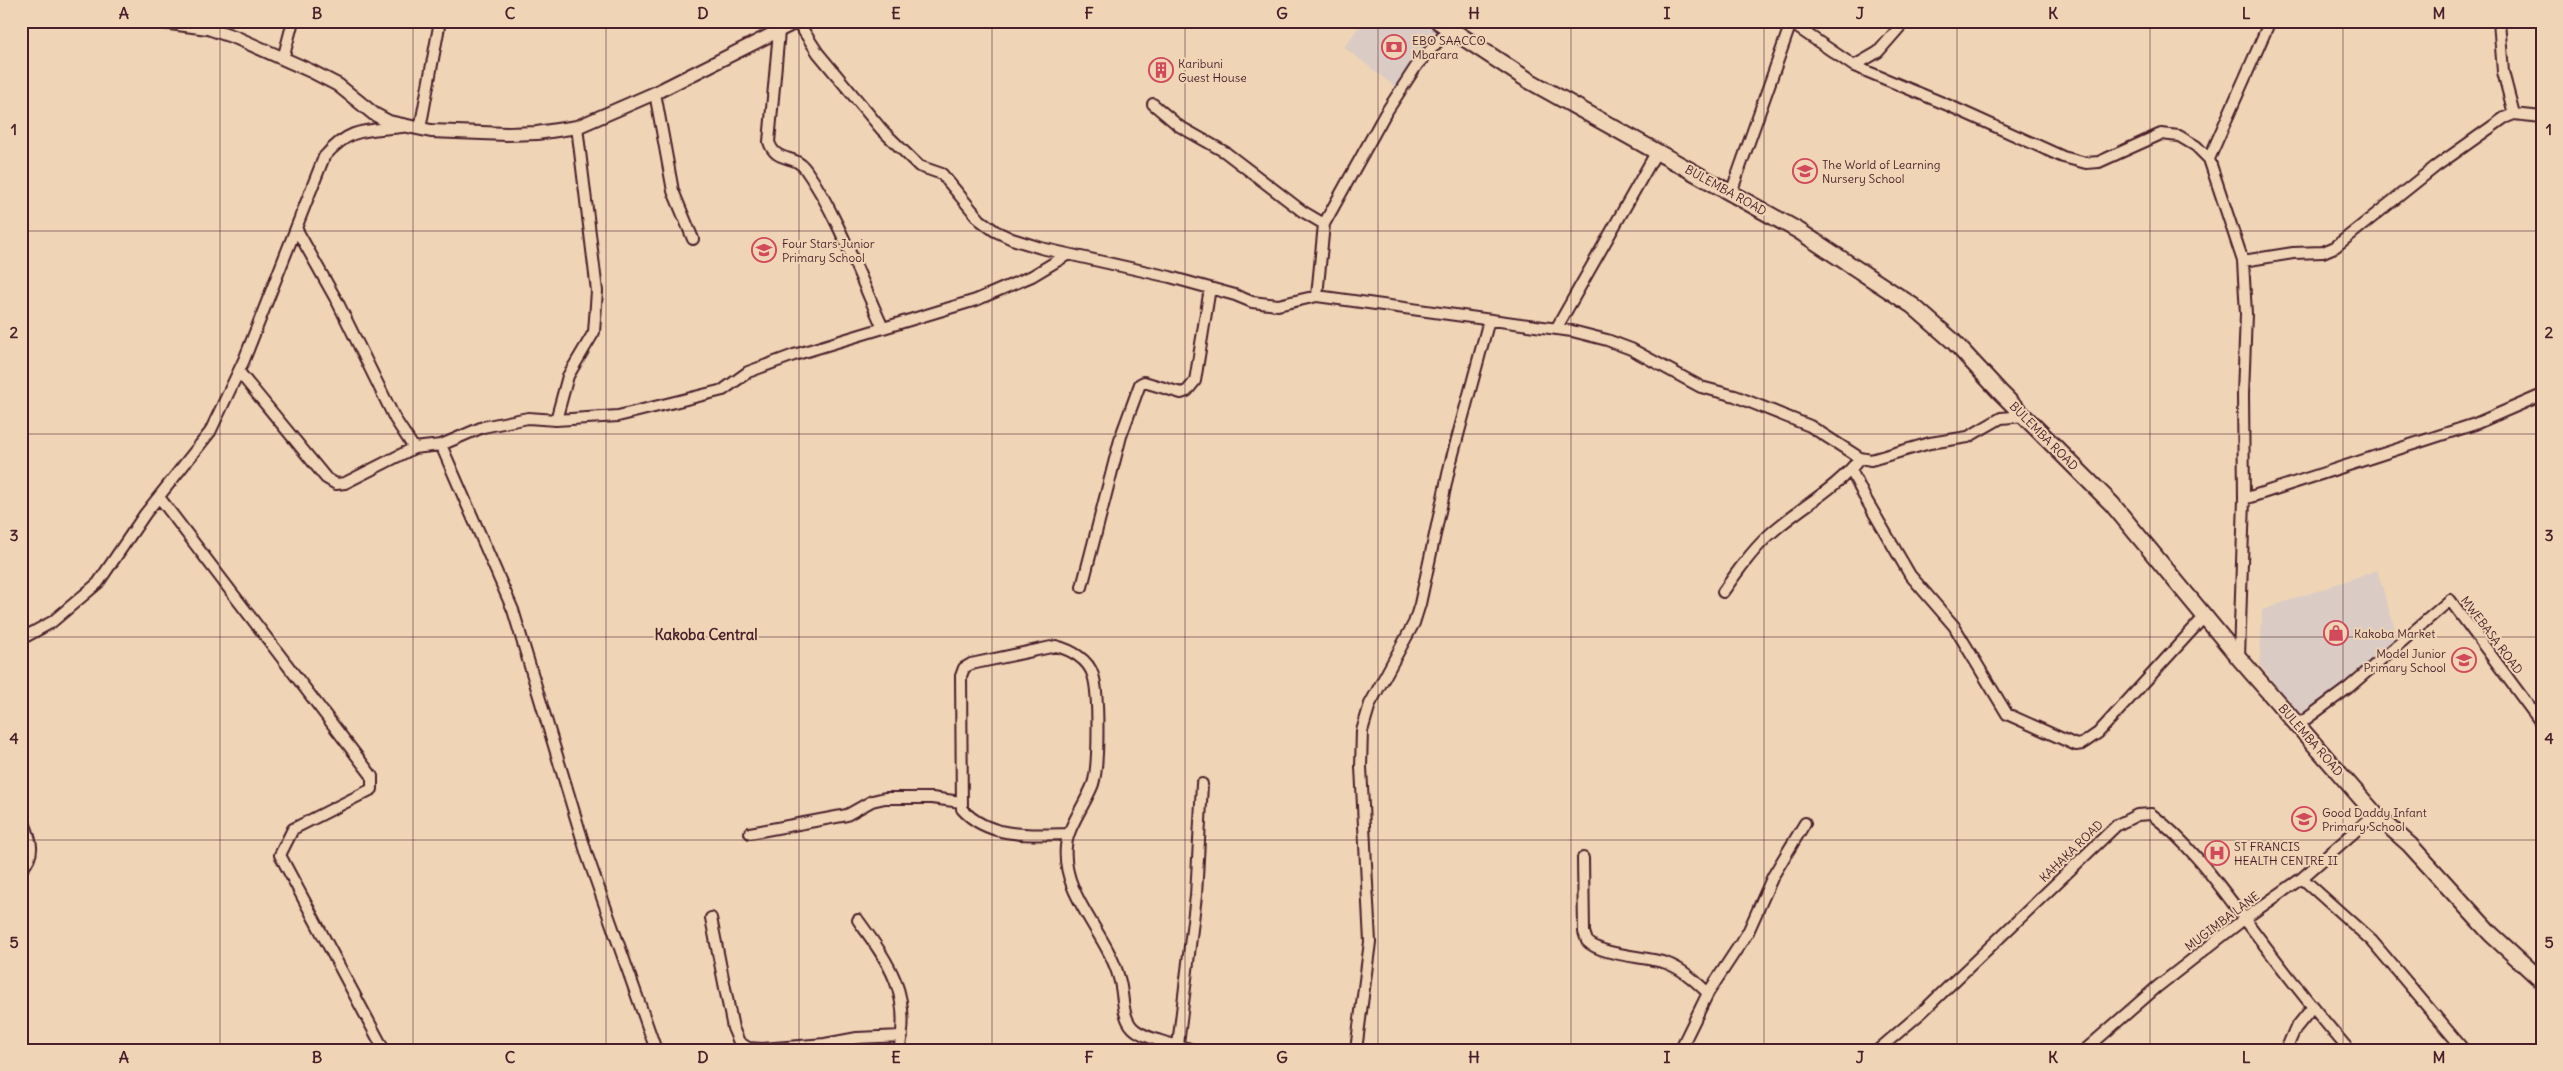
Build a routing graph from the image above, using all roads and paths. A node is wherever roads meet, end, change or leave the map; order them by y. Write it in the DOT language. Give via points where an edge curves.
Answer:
graph roads {
  1 [pos="156,21"];
  2 [pos="293,21"];
  3 [pos="440,21"];
  4 [pos="797,21"];
  5 [pos="1905,21"];
  6 [pos="2270,21"];
  7 [pos="2499,21"];
  8 [pos="1789,22"];
  9 [pos="212,24"];
  10 [pos="1444,25"];
  11 [pos="778,31"];
  12 [pos="283,59"];
  13 [pos="1854,66"];
  14 [pos="655,93"];
  15 [pos="1153,104"];
  16 [pos="2514,114"];
  17 [pos="2542,117"];
  18 [pos="577,127"];
  19 [pos="415,128"];
  20 [pos="1657,151"];
  21 [pos="2209,159"];
  22 [pos="1731,193"];
  23 [pos="1324,224"];
  24 [pos="297,230"];
  25 [pos="693,239"];
  26 [pos="1068,255"];
  27 [pos="2243,261"];
  28 [pos="1210,288"];
  29 [pos="1317,296"];
  30 [pos="1489,320"];
  31 [pos="883,328"];
  32 [pos="1556,329"];
  33 [pos="239,372"];
  34 [pos="2542,395"];
  35 [pos="2025,416"];
  36 [pos="556,420"];
  37 [pos="441,445"];
  38 [pos="414,448"];
  39 [pos="1860,458"];
  40 [pos="1851,470"];
  41 [pos="159,497"];
  42 [pos="2244,499"];
  43 [pos="1082,587"];
  44 [pos="1723,592"];
  45 [pos="2205,616"];
  46 [pos="21,639"];
  47 [pos="2239,658"];
  48 [pos="2542,724"];
  49 [pos="2298,725"];
  50 [pos="1202,784"];
  51 [pos="962,802"];
  52 [pos="21,814"];
  53 [pos="2375,814"];
  54 [pos="1805,823"];
  55 [pos="750,833"];
  56 [pos="1069,834"];
  57 [pos="1582,858"];
  58 [pos="21,870"];
  59 [pos="2302,878"];
  60 [pos="711,918"];
  61 [pos="2244,919"];
  62 [pos="858,920"];
  63 [pos="2542,981"];
  64 [pos="1708,993"];
  65 [pos="2312,1008"];
  66 [pos="902,1036"];
  67 [pos="1178,1045"];
  68 [pos="2094,1046"];
  69 [pos="384,1050"];
  70 [pos="656,1050"];
  71 [pos="899,1050"];
  72 [pos="1193,1050"];
  73 [pos="1356,1050"];
  74 [pos="1680,1050"];
  75 [pos="1878,1050"];
  76 [pos="2085,1050"];
  77 [pos="2286,1050"];
  78 [pos="2349,1050"];
  79 [pos="2464,1050"];
  1 -- 9 [label="street"];
  2 -- 12 [label="street"];
  3 -- 19 [label="street"];
  4 -- 11 [label="street"];
  4 -- 26 [label="street" via="818,53 882,130 919,166 942,174 980,220 1012,239"];
  5 -- 13 [label="street" via="1878,52"];
  6 -- 21 [label="street"];
  7 -- 16 [label="street" via="2503,72"];
  8 -- 13 [label="street"];
  8 -- 22 [label="street"];
  9 -- 12 [label="street"];
  10 -- 20 [label="main road, BULEMBA ROAD" via="1528,80"];
  10 -- 23 [label="street" via="1385,114"];
  11 -- 14 [label="street"];
  11 -- 31 [label="street" via="769,142 772,151 798,162 810,176"];
  12 -- 19 [label="street" via="338,85 382,118"];
  13 -- 21 [label="street" via="2063,157 2086,163 2099,162 2161,134 2179,136"];
  14 -- 18 [label="street"];
  14 -- 25 [label="street" via="672,191"];
  15 -- 23 [label="street" via="1179,126 1225,152"];
  16 -- 17 [label="street"];
  16 -- 27 [label="street" via="2435,167 2335,247 2323,252"];
  18 -- 19 [label="street" via="507,134"];
  18 -- 36 [label="street" via="597,291 594,332 568,376"];
  19 -- 24 [label="street" via="352,133 333,146 324,157"];
  20 -- 22 [label="main road, BULEMBA ROAD"];
  20 -- 32 [label="street"];
  21 -- 27 [label="street"];
  22 -- 35 [label="main road, BULEMBA ROAD" via="1799,231 1913,306 1953,341"];
  23 -- 29 [label="street"];
  24 -- 33 [label="street"];
  24 -- 38 [label="street" via="338,303 395,419"];
  26 -- 28 [label="street" via="1095,258"];
  26 -- 31 [label="street" via="1032,276 976,300"];
  27 -- 42 [label="street" via="2246,314"];
  28 -- 29 [label="street" via="1252,302 1278,305"];
  28 -- 43 [label="street" via="1192,388 1181,392 1144,382 1140,384 1120,436"];
  29 -- 30 [label="street"];
  30 -- 32 [label="street"];
  30 -- 73 [label="street" via="1450,465 1420,604 1414,623 1370,704 1362,731 1370,942"];
  31 -- 36 [label="street" via="748,372 724,390 618,416"];
  32 -- 39 [label="street" via="1607,340 1631,349 1701,387 1734,396 1810,426"];
  33 -- 38 [label="street" via="326,478 336,484"];
  33 -- 41 [label="street" via="210,432"];
  34 -- 42 [label="street" via="2476,424"];
  35 -- 39 [label="street" via="2002,418 1962,439 1930,443 1871,460"];
  35 -- 45 [label="main road, BULEMBA ROAD" via="2112,504"];
  36 -- 37 [label="street" via="528,418 483,427"];
  37 -- 38 [label="street"];
  37 -- 70 [label="street" via="513,610 587,855"];
  39 -- 40 [label="street"];
  40 -- 44 [label="street" via="1770,534"];
  40 -- 45 [label="street" via="1910,575 1954,626 2002,708 2007,714 2076,745 2098,733"];
  41 -- 46 [label="street" via="98,583 52,622"];
  41 -- 69 [label="street" via="372,776 372,789 293,829 280,855"];
  42 -- 47 [label="street"];
  45 -- 47 [label="main road, BULEMBA ROAD"];
  47 -- 49 [label="main road, BULEMBA ROAD"];
  48 -- 49 [label="street, MWEBASA ROAD" via="2450,600 2348,688"];
  49 -- 53 [label="main road, BULEMBA ROAD"];
  50 -- 67 [label="street" via="1196,896"];
  51 -- 55 [label="street" via="885,798 872,800 847,816"];
  51 -- 56 [label="street" via="962,809 968,816 988,827 1014,835"];
  51 -- 56 [label="street" via="961,676 964,668 1056,646 1068,649 1080,657 1093,674 1097,767"];
  52 -- 58 [label="street" via="32,846 32,857"];
  53 -- 59 [label="street, MUGIMBA LANE"];
  53 -- 63 [label="main road, BULEMBA ROAD" via="2410,845 2491,934"];
  54 -- 64 [label="street" via="1772,876 1748,932"];
  56 -- 67 [label="street" via="1066,847 1069,876 1116,968 1127,1021 1138,1032"];
  57 -- 64 [label="street" via="1587,941 1599,948 1677,968"];
  59 -- 61 [label="street, MUGIMBA LANE"];
  59 -- 79 [label="street" via="2372,941"];
  60 -- 66 [label="street" via="733,1028 739,1042 748,1048 788,1048 857,1038"];
  61 -- 65 [label="street, KAHAKA ROAD"];
  61 -- 68 [label="street, MUGIMBA LANE" via="2158,986"];
  61 -- 75 [label="street, KAHAKA ROAD" via="2215,880 2161,822 2151,814 2137,815 2117,825 1921,1013"];
  62 -- 66 [label="street" via="888,962 896,981 902,1009"];
  64 -- 74 [label="street"];
  65 -- 77 [label="street" via="2295,1029"];
  65 -- 78 [label="street, KAHAKA ROAD"];
  66 -- 71 [label="street"];
  67 -- 72 [label="street"];
  68 -- 76 [label="street, MUGIMBA LANE"];
}
